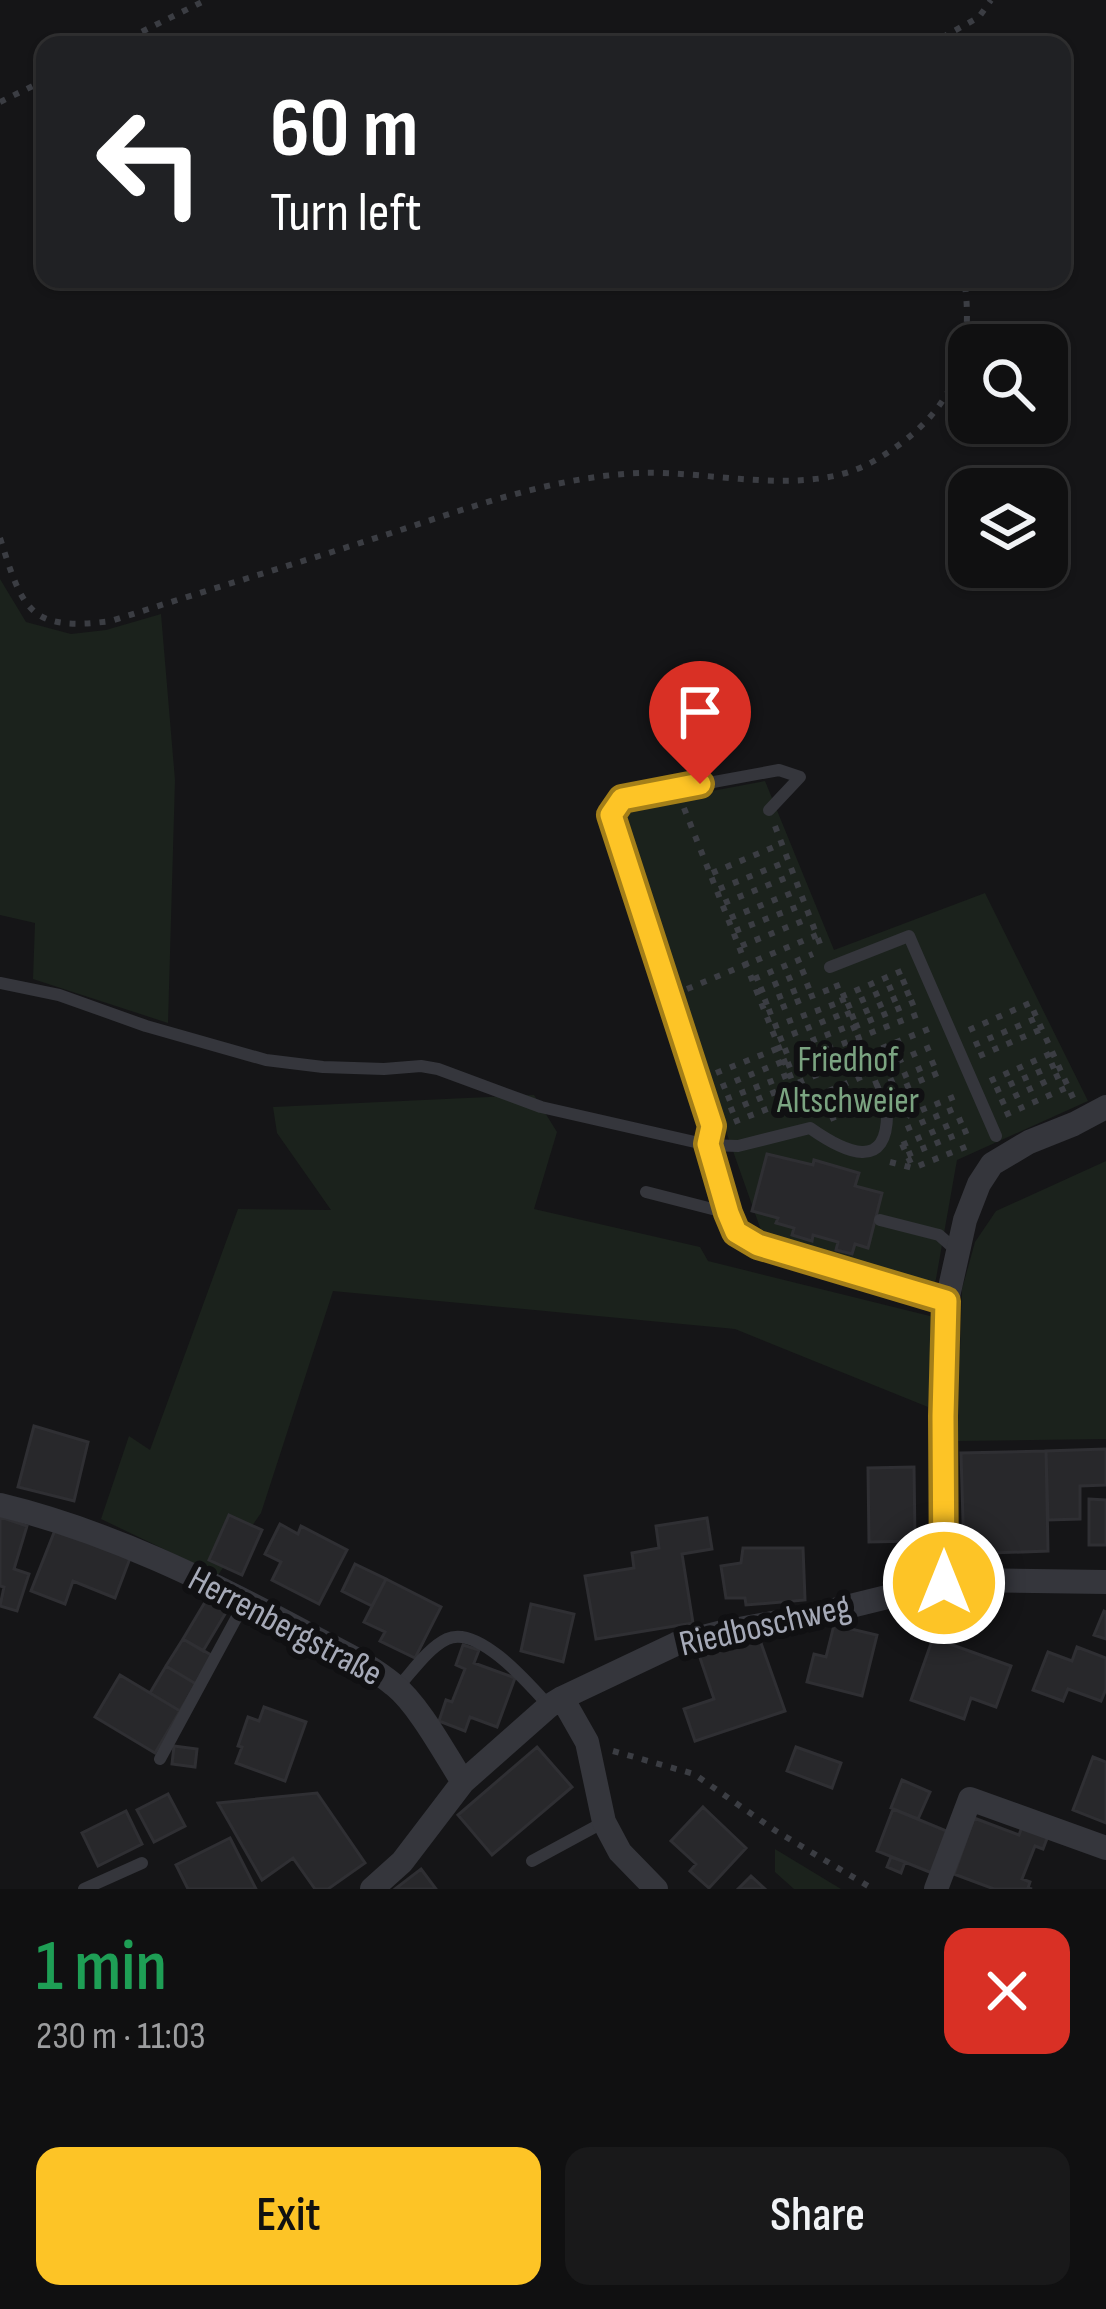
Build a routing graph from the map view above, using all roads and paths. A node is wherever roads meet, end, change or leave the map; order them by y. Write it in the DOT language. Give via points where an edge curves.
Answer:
graph roads {
  1 [pos="206,0"];
  2 [pos="991,0"];
  3 [pos="133,36"];
  4 [pos="945,36"];
  5 [pos="36,84"];
  6 [pos="0,102"];
  7 [pos="965,288"];
  8 [pos="0,538"];
  9 [pos="683,805"];
  10 [pos="769,810"];
  11 [pos="781,844"];
  12 [pos="788,861"];
  13 [pos="712,873"];
  14 [pos="793,875"];
  15 [pos="718,890"];
  16 [pos="799,890"];
  17 [pos="723,903"];
  18 [pos="805,904"];
  19 [pos="729,918"];
  20 [pos="810,918"];
  21 [pos="734,931"];
  22 [pos="817,935"];
  23 [pos="740,946"];
  24 [pos="822,950"];
  25 [pos="748,964"];
  26 [pos="830,968"];
  27 [pos="753,980"];
  28 [pos="0,983"];
  29 [pos="930,984"];
  30 [pos="837,986"];
  31 [pos="758,992"];
  32 [pos="670,996"];
  33 [pos="763,1003"];
  34 [pos="847,1013"];
  35 [pos="766,1014"];
  36 [pos="1037,1018"];
  37 [pos="946,1022"];
  38 [pos="772,1028"];
  39 [pos="1042,1029"];
  40 [pos="857,1039"];
  41 [pos="863,1055"];
  42 [pos="783,1057"];
  43 [pos="961,1058"];
  44 [pos="793,1084"];
  45 [pos="720,1087"];
  46 [pos="877,1087"];
  47 [pos="798,1097"];
  48 [pos="725,1100"];
  49 [pos="884,1103"];
  50 [pos="1106,1107"];
  51 [pos="729,1111"];
  52 [pos="734,1122"];
  53 [pos="810,1128"];
  54 [pos="739,1134"];
  55 [pos="996,1136"];
  56 [pos="708,1144"];
  57 [pos="913,1168"];
  58 [pos="646,1192"];
  59 [pos="728,1213"];
  60 [pos="880,1220"];
  61 [pos="958,1252"];
  62 [pos="946,1301"];
  63 [pos="0,1505"];
  64 [pos="1106,1582"];
  65 [pos="944,1583"];
  66 [pos="246,1601"];
  67 [pos="398,1687"];
  68 [pos="555,1702"];
  69 [pos="587,1742"];
  70 [pos="160,1759"];
  71 [pos="463,1782"];
  72 [pos="604,1822"];
  73 [pos="1106,1848"];
  74 [pos="532,1861"];
  75 [pos="142,1863"];
  76 [pos="84,1889"];
  77 [pos="372,1889"];
  78 [pos="656,1889"];
  79 [pos="873,1889"];
  80 [pos="936,1889"];
  1 -- 3 [label="path"];
  2 -- 4 [label="path"];
  5 -- 6 [label="path"];
  7 -- 8 [label="path" via="969,328 957,376 938,407 874,461 838,477 584,477 75,626 25,606"];
  9 -- 13 [label="path"];
  10 -- 11 [label="path"];
  10 -- 32 [label="lane" via="800,777 779,770 622,799 611,815"];
  11 -- 12 [label="path"];
  11 -- 13 [label="path"];
  12 -- 14 [label="path"];
  12 -- 15 [label="path"];
  13 -- 15 [label="path"];
  14 -- 16 [label="path"];
  14 -- 17 [label="path"];
  15 -- 17 [label="path"];
  16 -- 18 [label="path"];
  16 -- 19 [label="path"];
  17 -- 19 [label="path"];
  18 -- 20 [label="path"];
  18 -- 21 [label="path"];
  19 -- 21 [label="path"];
  20 -- 22 [label="path"];
  20 -- 23 [label="path"];
  21 -- 23 [label="path"];
  22 -- 24 [label="path"];
  22 -- 25 [label="path"];
  23 -- 25 [label="path"];
  24 -- 27 [label="path"];
  24 -- 31 [label="path" via="827,962"];
  25 -- 27 [label="path"];
  25 -- 32 [label="path"];
  26 -- 29 [label="lane" via="910,936"];
  27 -- 31 [label="path"];
  28 -- 56 [label="lane" via="266,1060 438,1069 542,1107"];
  29 -- 34 [label="path"];
  29 -- 34 [label="path"];
  29 -- 37 [label="lane"];
  29 -- 40 [label="path"];
  30 -- 33 [label="path" via="833,976"];
  30 -- 34 [label="path"];
  30 -- 35 [label="path"];
  31 -- 33 [label="path"];
  32 -- 56 [label="lane" via="712,1126"];
  33 -- 35 [label="path"];
  34 -- 38 [label="path"];
  34 -- 40 [label="path"];
  34 -- 42 [label="path"];
  34 -- 42 [label="path"];
  35 -- 38 [label="path"];
  36 -- 43 [label="path"];
  37 -- 41 [label="path"];
  37 -- 43 [label="lane"];
  38 -- 42 [label="path"];
  39 -- 43 [label="path"];
  40 -- 41 [label="path"];
  40 -- 42 [label="path"];
  41 -- 44 [label="path"];
  41 -- 46 [label="path"];
  42 -- 44 [label="path"];
  42 -- 45 [label="path"];
  42 -- 45 [label="path" via="714,1073"];
  42 -- 48 [label="path"];
  43 -- 46 [label="path"];
  43 -- 49 [label="path"];
  43 -- 55 [label="lane"];
  44 -- 47 [label="path"];
  44 -- 51 [label="path"];
  45 -- 48 [label="path"];
  46 -- 47 [label="path" via="806,1118"];
  46 -- 49 [label="path"];
  47 -- 52 [label="path"];
  48 -- 51 [label="path"];
  49 -- 53 [label="path"];
  49 -- 53 [label="lane" via="888,1131 871,1150 832,1144"];
  49 -- 57 [label="path"];
  50 -- 61 [label="street" via="992,1164"];
  51 -- 52 [label="path"];
  52 -- 54 [label="path"];
  53 -- 56 [label="lane" via="738,1146"];
  56 -- 59 [label="lane"];
  58 -- 59 [label="lane"];
  59 -- 62 [label="lane" via="736,1232 758,1245"];
  60 -- 61 [label="lane" via="939,1235"];
  61 -- 62 [label="street"];
  62 -- 65 [label="street"];
  63 -- 66 [label="street, Herrenbergstraße" via="88,1530"];
  64 -- 65 [label="street, Riedboschweg"];
  65 -- 68 [label="street, Riedboschweg" via="676,1644"];
  66 -- 67 [label="street, Herrenbergstraße"];
  66 -- 70 [label="lane"];
  67 -- 68 [label="lane" via="443,1640 457,1636 497,1655"];
  67 -- 71 [label="street, Herrenbergstraße"];
  68 -- 69 [label="street"];
  68 -- 71 [label="street, Riedboschweg"];
  69 -- 72 [label="street"];
  69 -- 79 [label="path" via="694,1774"];
  71 -- 77 [label="street"];
  72 -- 74 [label="lane"];
  72 -- 78 [label="street"];
  73 -- 80 [label="street" via="970,1799"];
  75 -- 76 [label="lane"];
}
